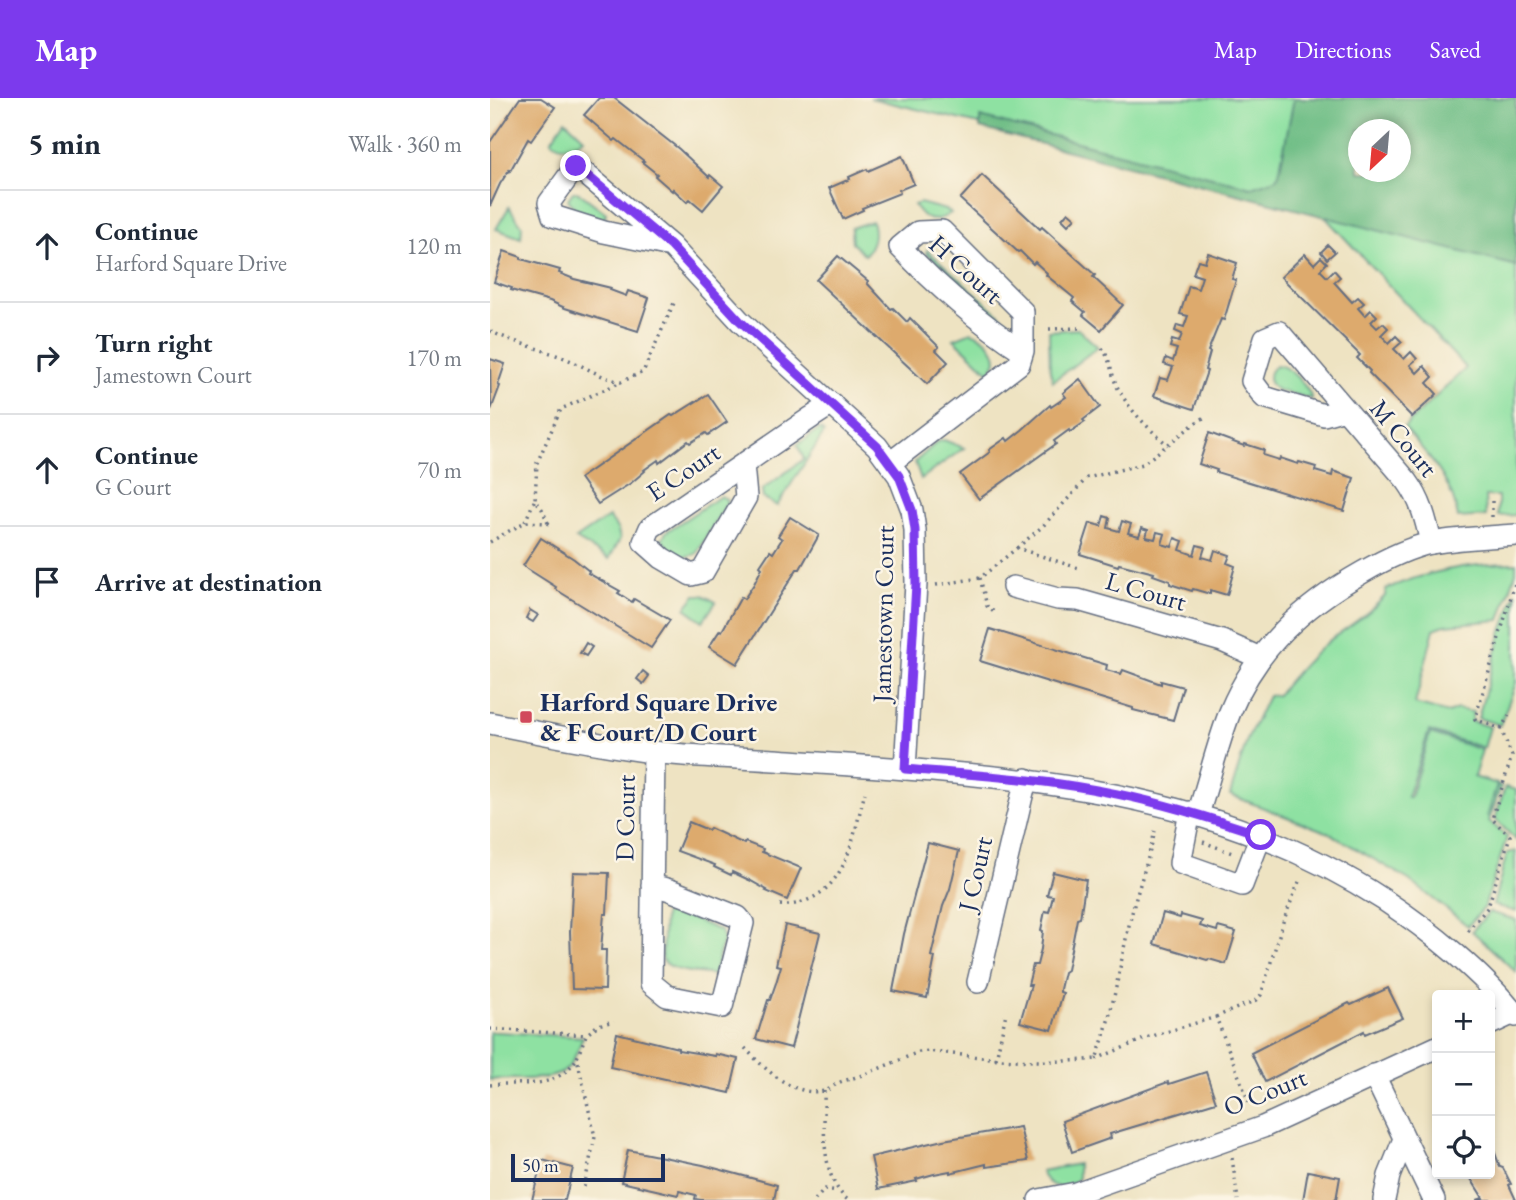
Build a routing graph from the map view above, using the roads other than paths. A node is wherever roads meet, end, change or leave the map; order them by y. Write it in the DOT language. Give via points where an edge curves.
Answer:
graph roads {
  1 [pos="671,246"];
  2 [pos="1023,351"];
  3 [pos="832,404"];
  4 [pos="1345,409"];
  5 [pos="890,463"];
  6 [pos="743,465"];
  7 [pos="1516,535"];
  8 [pos="1431,544"];
  9 [pos="1013,587"];
  10 [pos="1260,658"];
  11 [pos="490,723"];
  12 [pos="654,752"];
  13 [pos="905,769"];
  14 [pos="1026,779"];
  15 [pos="1194,813"];
  16 [pos="1261,835"];
  17 [pos="652,885"];
  18 [pos="978,982"];
  19 [pos="1516,1014"];
  20 [pos="1495,1022"];
  21 [pos="1432,1049"];
  22 [pos="1374,1075"];
  23 [pos="1404,1139"];
  24 [pos="1112,1190"];
  25 [pos="1039,1200"];
  26 [pos="1384,1200"];
  27 [pos="1434,1200"];
  1 -- 1 [label="street, Jamestown Court" via="576,166 549,203 554,216"];
  1 -- 3 [label="street, Jamestown Court" via="740,321"];
  2 -- 2 [label="street, H Court" via="1023,312 942,231 918,232 900,247"];
  2 -- 5 [label="street" via="1019,364"];
  3 -- 5 [label="street, Jamestown Court"];
  3 -- 6 [label="street, E Court"];
  4 -- 4 [label="street, M Court" via="1279,332 1265,338 1252,381 1264,397 1324,415"];
  4 -- 8 [label="street, M Court" via="1416,494"];
  5 -- 13 [label="street, Jamestown Court" via="907,497 915,530"];
  6 -- 6 [label="street, E Court" via="650,528 644,542 691,575 703,572 747,497"];
  7 -- 8 [label="street"];
  8 -- 10 [label="street" via="1375,565 1315,601"];
  9 -- 10 [label="street, L Court" via="1091,604 1222,642"];
  10 -- 15 [label="street" via="1231,712"];
  11 -- 12 [label="street"];
  12 -- 13 [label="street"];
  12 -- 17 [label="street, D Court"];
  13 -- 14 [label="street"];
  14 -- 15 [label="street"];
  14 -- 18 [label="street, J Court"];
  15 -- 16 [label="street"];
  15 -- 16 [label="street" via="1180,863 1242,885"];
  16 -- 19 [label="street" via="1349,877 1401,911 1445,945"];
  17 -- 17 [label="street, D Court" via="651,983 667,996 722,1007 743,923 738,917"];
  19 -- 20 [label="street"];
  21 -- 22 [label="street, O Court"];
  22 -- 23 [label="street"];
  22 -- 24 [label="street, O Court"];
  23 -- 26 [label="street"];
  23 -- 27 [label="street"];
  24 -- 25 [label="street, O Court"];
}
